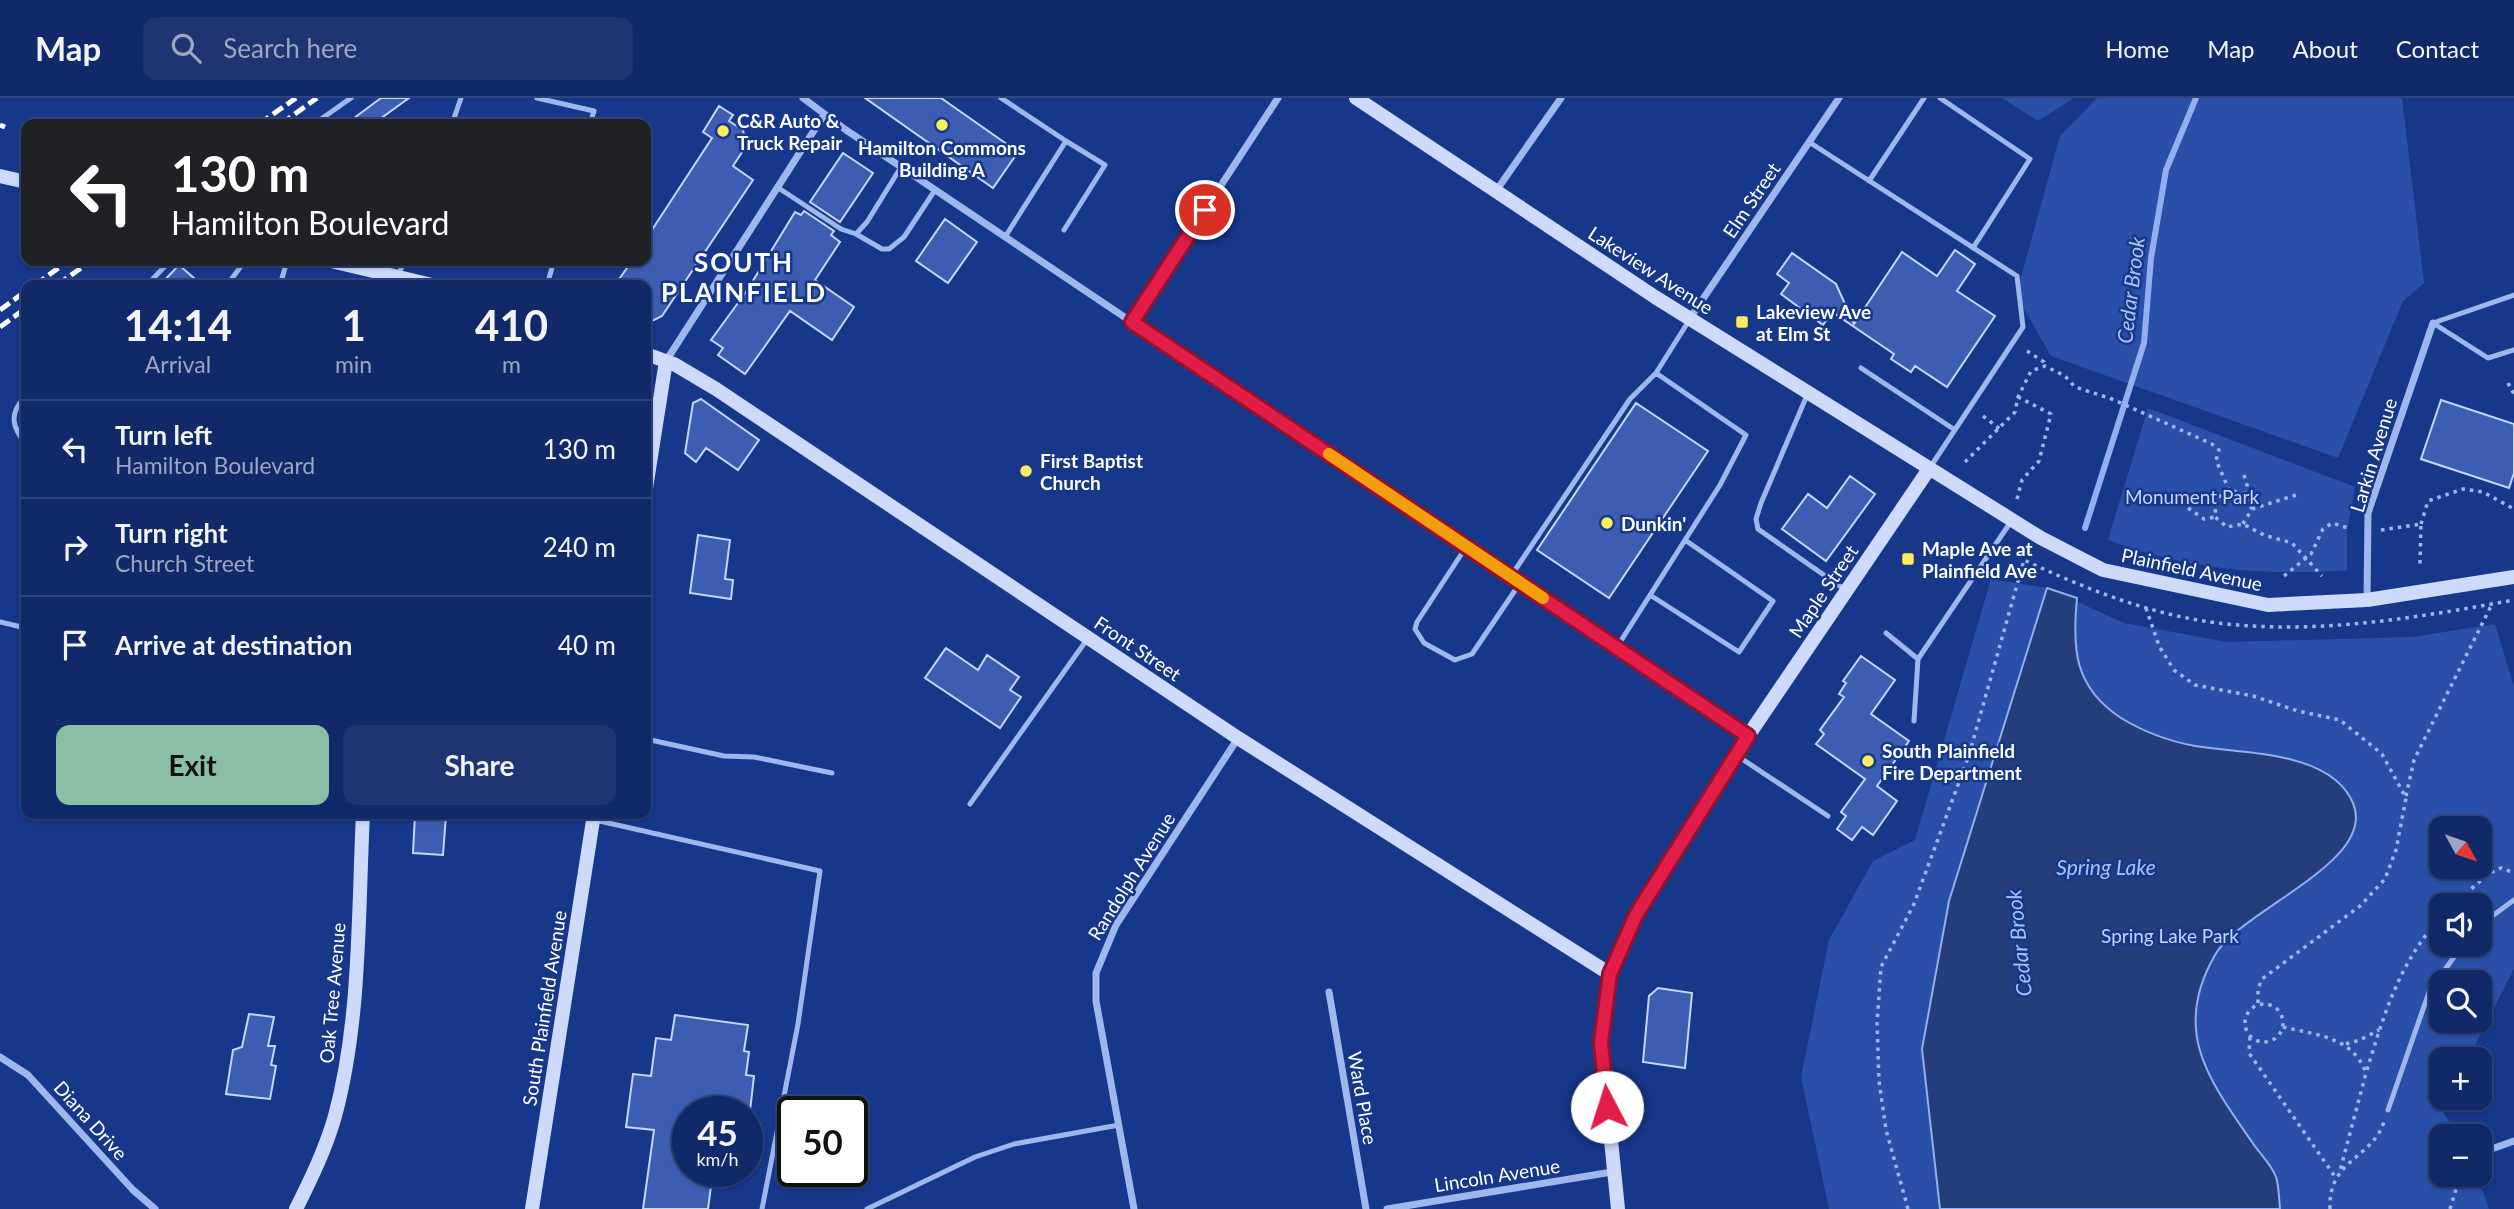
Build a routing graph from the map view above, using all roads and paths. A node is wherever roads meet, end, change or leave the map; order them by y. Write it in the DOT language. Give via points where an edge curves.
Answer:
graph roads {
  1 [pos="351,98"];
  2 [pos="460,98"];
  3 [pos="537,98"];
  4 [pos="803,98"];
  5 [pos="1000,98"];
  6 [pos="1278,98"];
  7 [pos="1356,98"];
  8 [pos="1561,98"];
  9 [pos="1839,98"];
  10 [pos="1924,98"];
  11 [pos="1940,98"];
  12 [pos="824,115"];
  13 [pos="321,119"];
  14 [pos="454,119"];
  15 [pos="592,119"];
  16 [pos="1066,141"];
  17 [pos="1809,142"];
  18 [pos="901,167"];
  19 [pos="0,176"];
  20 [pos="21,181"];
  21 [pos="1869,181"];
  22 [pos="776,187"];
  23 [pos="935,190"];
  24 [pos="1496,191"];
  25 [pos="1064,230"];
  26 [pos="856,234"];
  27 [pos="1005,237"];
  28 [pos="1973,248"];
  29 [pos="165,266"];
  30 [pos="349,266"];
  31 [pos="152,280"];
  32 [pos="398,280"];
  33 [pos="2514,296"];
  34 [pos="1690,319"];
  35 [pos="1132,322"];
  36 [pos="2433,323"];
  37 [pos="2514,350"];
  38 [pos="2027,351"];
  39 [pos="651,356"];
  40 [pos="666,361"];
  41 [pos="2045,366"];
  42 [pos="1861,368"];
  43 [pos="1656,373"];
  44 [pos="2508,383"];
  45 [pos="1808,393"];
  46 [pos="2514,394"];
  47 [pos="2018,397"];
  48 [pos="21,401"];
  49 [pos="1983,416"];
  50 [pos="2000,429"];
  51 [pos="1955,430"];
  52 [pos="21,436"];
  53 [pos="651,456"];
  54 [pos="1965,462"];
  55 [pos="1929,468"];
  56 [pos="2244,475"];
  57 [pos="2229,490"];
  58 [pos="2245,494"];
  59 [pos="2296,495"];
  60 [pos="2017,499"];
  61 [pos="2188,508"];
  62 [pos="2252,509"];
  63 [pos="2514,509"];
  64 [pos="2215,517"];
  65 [pos="2012,520"];
  66 [pos="2244,524"];
  67 [pos="2421,524"];
  68 [pos="2348,528"];
  69 [pos="2379,531"];
  70 [pos="1685,540"];
  71 [pos="1466,547"];
  72 [pos="2304,558"];
  73 [pos="2024,560"];
  74 [pos="2420,564"];
  75 [pos="1511,576"];
  76 [pos="2284,576"];
  77 [pos="2322,576"];
  78 [pos="2514,577"];
  79 [pos="1520,583"];
  80 [pos="1846,591"];
  81 [pos="1650,595"];
  82 [pos="2367,600"];
  83 [pos="2492,604"];
  84 [pos="2146,608"];
  85 [pos="0,622"];
  86 [pos="21,627"];
  87 [pos="1886,633"];
  88 [pos="1088,638"];
  89 [pos="1616,647"];
  90 [pos="1919,659"];
  91 [pos="1914,721"];
  92 [pos="1748,736"];
  93 [pos="1238,738"];
  94 [pos="651,740"];
  95 [pos="1736,755"];
  96 [pos="832,773"];
  97 [pos="2406,798"];
  98 [pos="970,804"];
  99 [pos="1828,816"];
  100 [pos="363,819"];
  101 [pos="594,819"];
  102 [pos="602,819"];
  103 [pos="2514,873"];
  104 [pos="2466,893"];
  105 [pos="2514,900"];
  106 [pos="2492,916"];
  107 [pos="2429,932"];
  108 [pos="2455,956"];
  109 [pos="1610,974"];
  110 [pos="1329,992"];
  111 [pos="2258,1005"];
  112 [pos="2283,1027"];
  113 [pos="2381,1029"];
  114 [pos="2250,1037"];
  115 [pos="2346,1044"];
  116 [pos="0,1057"];
  117 [pos="2366,1073"];
  118 [pos="2388,1110"];
  119 [pos="1118,1125"];
  120 [pos="2514,1141"];
  121 [pos="2492,1149"];
  122 [pos="2340,1171"];
  123 [pos="1612,1172"];
  124 [pos="2336,1178"];
  125 [pos="2456,1187"];
  126 [pos="155,1209"];
  127 [pos="296,1209"];
  128 [pos="532,1209"];
  129 [pos="762,1209"];
  130 [pos="867,1209"];
  131 [pos="1134,1209"];
  132 [pos="1366,1209"];
  133 [pos="1387,1209"];
  134 [pos="1618,1209"];
  135 [pos="1908,1209"];
  136 [pos="2330,1209"];
  137 [pos="2451,1209"];
  1 -- 13 [label="lane"];
  2 -- 14 [label="lane"];
  3 -- 15 [label="lane" via="594,111"];
  4 -- 12 [label="street"];
  5 -- 16 [label="lane"];
  6 -- 35 [label="street"];
  7 -- 24 [label="street, Lakeview Avenue"];
  8 -- 24 [label="street"];
  9 -- 17 [label="street, Elm Street"];
  10 -- 21 [label="lane"];
  11 -- 28 [label="lane" via="2030,159"];
  12 -- 18 [label="street"];
  12 -- 22 [label="street"];
  16 -- 25 [label="lane" via="1105,165"];
  16 -- 27 [label="lane"];
  17 -- 21 [label="lane"];
  17 -- 34 [label="street, Elm Street"];
  18 -- 23 [label="street"];
  18 -- 26 [label="lane"];
  19 -- 20 [label="street"];
  21 -- 28 [label="lane"];
  22 -- 26 [label="lane"];
  22 -- 40 [label="street"];
  23 -- 26 [label="lane" via="904,237 889,249"];
  23 -- 27 [label="street"];
  24 -- 34 [label="street, Lakeview Avenue"];
  27 -- 35 [label="street"];
  28 -- 51 [label="lane" via="2017,276 2023,327"];
  29 -- 31 [label="lane"];
  30 -- 32 [label="street"];
  33 -- 36 [label="lane"];
  34 -- 43 [label="lane"];
  34 -- 45 [label="street, Lakeview Avenue"];
  35 -- 71 [label="street"];
  36 -- 37 [label="lane" via="2488,358"];
  36 -- 82 [label="street, Larkin Avenue" via="2368,513"];
  38 -- 41 [label="path"];
  39 -- 40 [label="street, Front Street"];
  40 -- 53 [label="street"];
  40 -- 88 [label="street, Front Street" via="716,389"];
  41 -- 47 [label="path" via="2031,371"];
  41 -- 57 [label="path" via="2076,387 2177,427 2219,450 2216,460"];
  42 -- 51 [label="lane"];
  43 -- 70 [label="lane" via="1746,435"];
  43 -- 75 [label="lane" via="1630,399"];
  44 -- 46 [label="path"];
  45 -- 55 [label="street, Lakeview Avenue"];
  45 -- 80 [label="lane" via="1756,519 1758,529"];
  47 -- 50 [label="path" via="2015,412"];
  47 -- 60 [label="path" via="2051,414 2039,461 2022,480"];
  48 -- 52 [label="lane" via="12,415"];
  49 -- 50 [label="path"];
  50 -- 54 [label="path"];
  51 -- 55 [label="lane"];
  55 -- 65 [label="street, Plainfield Avenue"];
  55 -- 80 [label="street, Maple Street"];
  56 -- 58 [label="path"];
  57 -- 58 [label="path"];
  57 -- 64 [label="path" via="2216,499"];
  58 -- 62 [label="path"];
  59 -- 62 [label="path"];
  61 -- 64 [label="path" via="2204,519"];
  62 -- 66 [label="path"];
  63 -- 67 [label="path" via="2483,492 2458,489 2428,501"];
  64 -- 66 [label="path" via="2227,527"];
  65 -- 82 [label="street, Plainfield Avenue" via="2103,570 2268,605"];
  65 -- 90 [label="lane"];
  66 -- 72 [label="path" via="2292,543"];
  67 -- 69 [label="path"];
  67 -- 74 [label="path"];
  68 -- 72 [label="path" via="2332,523 2323,529 2311,554"];
  70 -- 81 [label="lane"];
  70 -- 81 [label="lane" via="1773,601 1739,652"];
  71 -- 75 [label="street"];
  71 -- 79 [label="lane" via="1417,622 1415,629 1424,643 1455,660 1472,653"];
  72 -- 76 [label="path"];
  72 -- 77 [label="path"];
  73 -- 135 [label="path" via="1969,755 1914,904 1881,967 1879,1081 1886,1130"];
  75 -- 79 [label="street"];
  78 -- 82 [label="street, Plainfield Avenue"];
  79 -- 89 [label="street"];
  80 -- 92 [label="street, Maple Street"];
  81 -- 89 [label="lane"];
  83 -- 97 [label="path" via="2414,760"];
  84 -- 97 [label="path" via="2159,646 2174,670 2195,685 2340,720 2382,754"];
  85 -- 86 [label="lane"];
  87 -- 90 [label="lane"];
  88 -- 93 [label="street, Front Street"];
  88 -- 98 [label="lane"];
  89 -- 92 [label="street"];
  90 -- 91 [label="lane"];
  92 -- 95 [label="street, Maple Street"];
  93 -- 109 [label="street, Front Street"];
  93 -- 119 [label="street, Randolph Avenue" via="1116,925 1096,973 1096,1001"];
  94 -- 96 [label="lane"];
  95 -- 99 [label="lane"];
  95 -- 109 [label="street, Maple Street" via="1636,915"];
  97 -- 111 [label="path" via="2385,879 2360,905 2262,979"];
  100 -- 127 [label="street, Oak Tree Avenue" via="346,1067 326,1142"];
  101 -- 128 [label="street, South Plainfield Avenue"];
  102 -- 129 [label="lane" via="820,871 798,1024"];
  103 -- 104 [label="path" via="2501,868"];
  105 -- 106 [label="lane"];
  107 -- 113 [label="path" via="2407,960"];
  108 -- 118 [label="lane" via="2429,992"];
  109 -- 123 [label="street, Maple Street" via="1601,1042"];
  110 -- 132 [label="street, Ward Place"];
  111 -- 112 [label="path" via="2277,1009"];
  111 -- 114 [label="path" via="2245,1019"];
  112 -- 114 [label="path" via="2278,1038 2267,1043"];
  112 -- 115 [label="path"];
  113 -- 115 [label="path"];
  113 -- 117 [label="path"];
  114 -- 124 [label="path" via="2249,1053"];
  115 -- 117 [label="path" via="2362,1060"];
  116 -- 126 [label="street, Diana Drive" via="28,1075"];
  117 -- 122 [label="path"];
  118 -- 122 [label="path" via="2381,1131"];
  119 -- 130 [label="lane" via="1014,1144 975,1157"];
  119 -- 131 [label="street, Randolph Avenue"];
  120 -- 121 [label="street"];
  122 -- 124 [label="path"];
  123 -- 133 [label="street, Lincoln Avenue"];
  123 -- 134 [label="street, Maple Street"];
  124 -- 136 [label="path" via="2329,1191"];
  125 -- 137 [label="path"];
}
